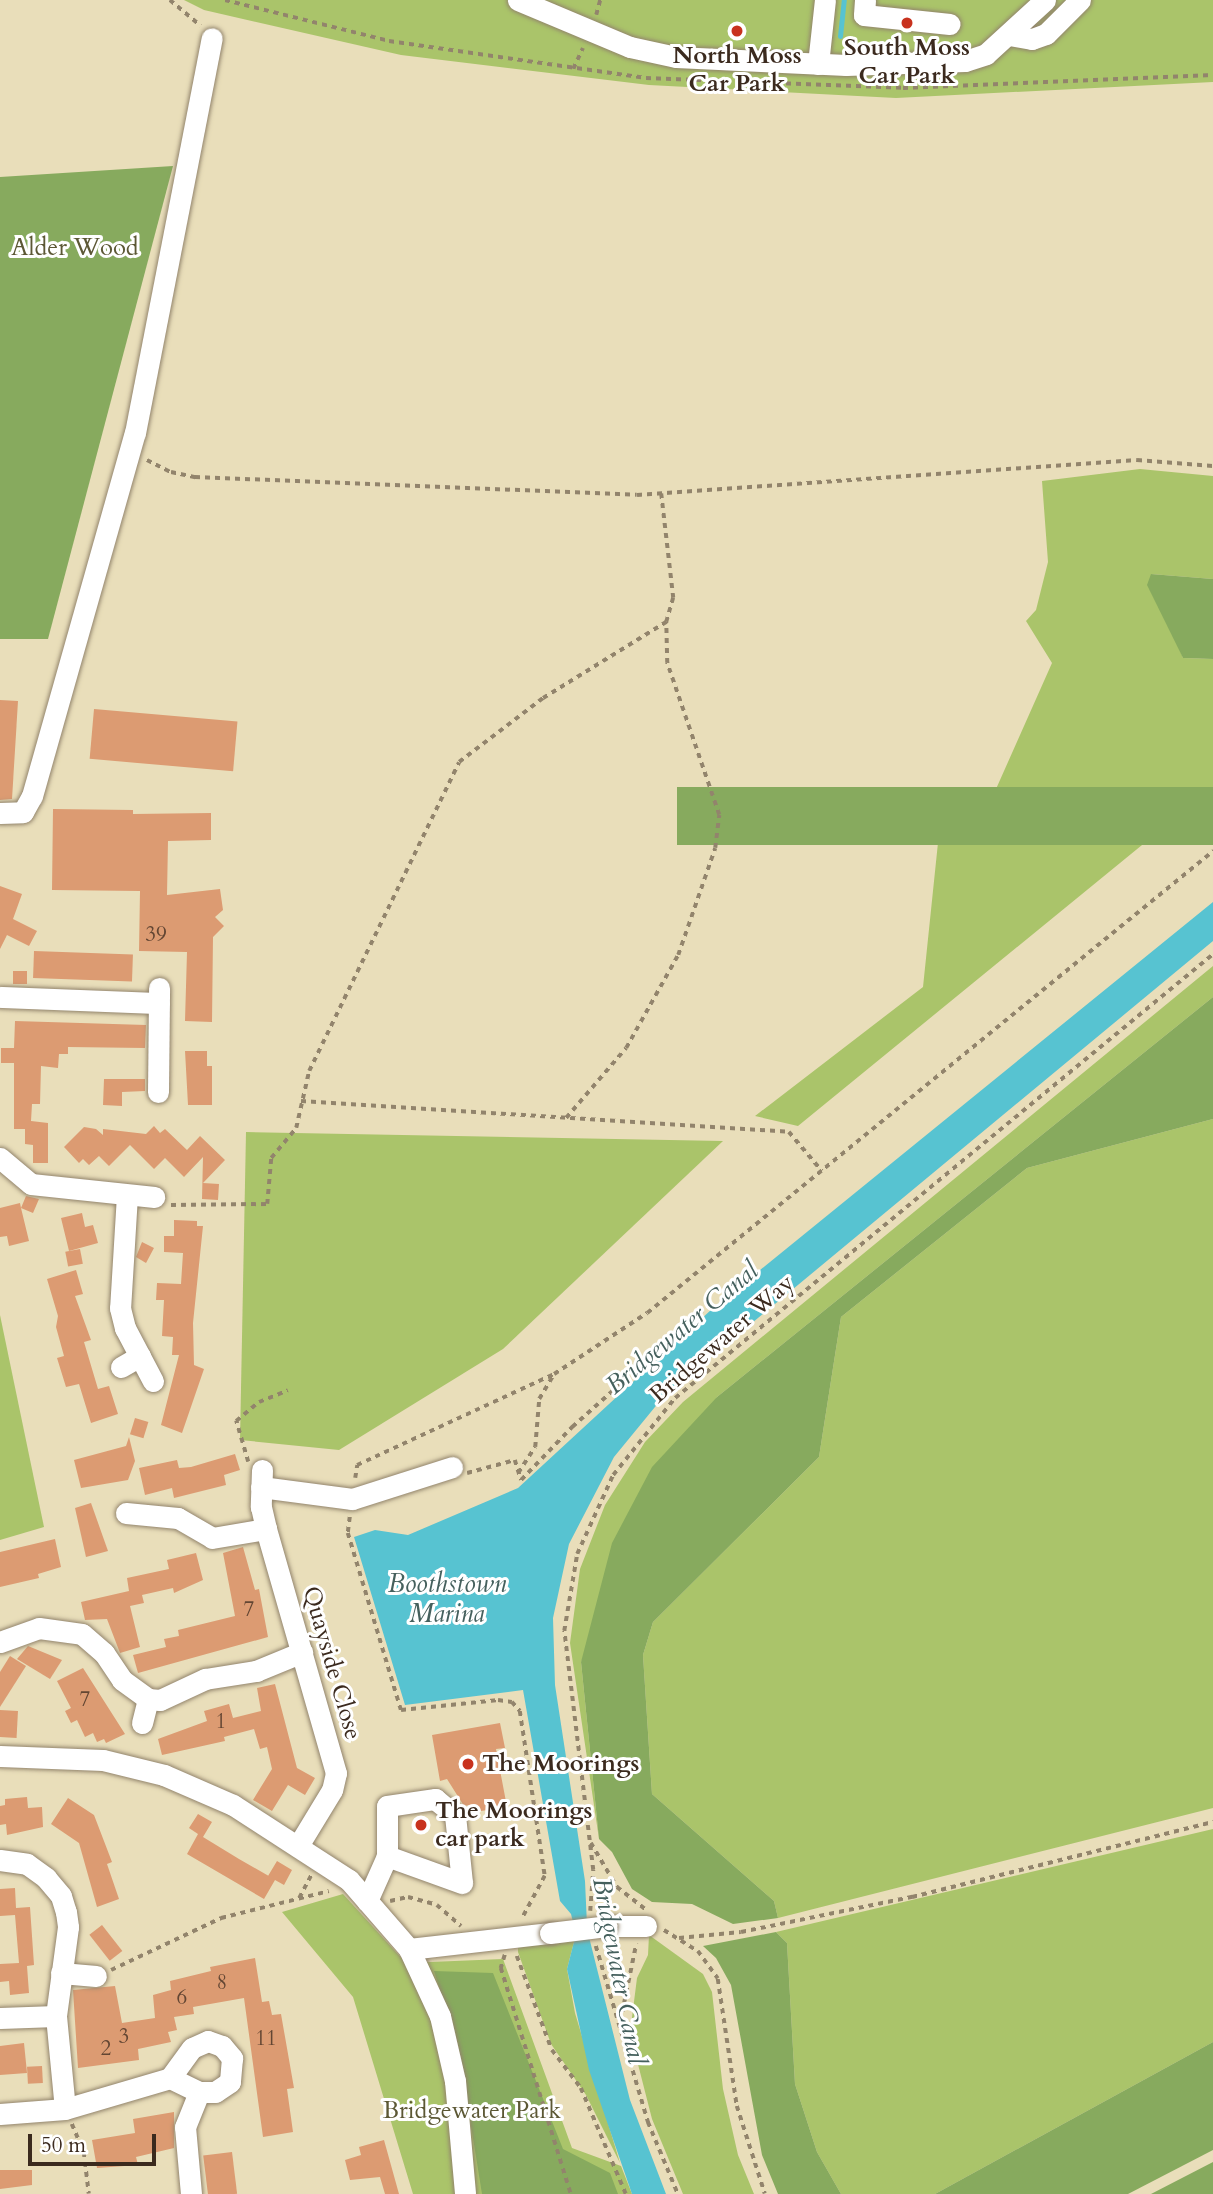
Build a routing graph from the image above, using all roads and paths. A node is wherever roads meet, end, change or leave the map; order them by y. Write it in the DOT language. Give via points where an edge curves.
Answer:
graph roads {
  1 [pos="170,0"];
  2 [pos="518,0"];
  3 [pos="825,0"];
  4 [pos="865,0"];
  5 [pos="1045,0"];
  6 [pos="1080,0"];
  7 [pos="950,24"];
  8 [pos="1009,35"];
  9 [pos="212,38"];
  10 [pos="818,64"];
  11 [pos="135,433"];
  12 [pos="1213,466"];
  13 [pos="661,494"];
  14 [pos="666,622"];
  15 [pos="0,813"];
  16 [pos="1213,851"];
  17 [pos="1213,954"];
  18 [pos="0,997"];
  19 [pos="0,1003"];
  20 [pos="158,1092"];
  21 [pos="301,1101"];
  22 [pos="566,1118"];
  23 [pos="0,1158"];
  24 [pos="823,1171"];
  25 [pos="127,1195"];
  26 [pos="154,1197"];
  27 [pos="704,1309"];
  28 [pos="140,1356"];
  29 [pos="121,1367"];
  30 [pos="554,1374"];
  31 [pos="153,1381"];
  32 [pos="288,1390"];
  33 [pos="452,1467"];
  34 [pos="518,1473"];
  35 [pos="261,1478"];
  36 [pos="352,1499"];
  37 [pos="126,1513"];
  38 [pos="266,1530"];
  39 [pos="0,1642"];
  40 [pos="302,1652"];
  41 [pos="148,1699"];
  42 [pos="142,1723"];
  43 [pos="0,1756"];
  44 [pos="1213,1822"];
  45 [pos="590,1842"];
  46 [pos="298,1846"];
  47 [pos="387,1856"];
  48 [pos="0,1860"];
  49 [pos="318,1860"];
  50 [pos="353,1885"];
  51 [pos="299,1898"];
  52 [pos="367,1901"];
  53 [pos="642,1925"];
  54 [pos="597,1929"];
  55 [pos="511,1935"];
  56 [pos="679,1938"];
  57 [pos="471,1939"];
  58 [pos="409,1949"];
  59 [pos="61,1973"];
  60 [pos="96,1976"];
  61 [pos="56,2016"];
  62 [pos="0,2018"];
  63 [pos="620,2023"];
  64 [pos="170,2078"];
  65 [pos="199,2092"];
  66 [pos="65,2109"];
  67 [pos="0,2114"];
  68 [pos="89,2194"];
  69 [pos="191,2194"];
  70 [pos="465,2194"];
  71 [pos="571,2194"];
  72 [pos="626,2194"];
  73 [pos="678,2194"];
  74 [pos="765,2194"];
  1 -- 9 [label="path" via="184,7"];
  2 -- 10 [label="street" via="630,47 653,52 726,62"];
  3 -- 10 [label="street"];
  4 -- 7 [label="street" via="864,15"];
  5 -- 8 [label="street"];
  6 -- 8 [label="street" via="1046,34 1032,39"];
  8 -- 10 [label="street" via="986,54 965,61"];
  9 -- 11 [label="street"];
  11 -- 13 [label="path" via="139,451 151,465 195,477"];
  11 -- 15 [label="street" via="32,796 23,811"];
  12 -- 13 [label="path" via="1138,460"];
  13 -- 14 [label="path" via="673,598"];
  14 -- 21 [label="path" via="543,698 459,762 309,1071"];
  14 -- 22 [label="path" via="667,663 719,815 715,848 678,955 626,1048"];
  16 -- 24 [label="path"];
  17 -- 45 [label="path, Bridgewater Way" via="675,1398 613,1475 577,1554 564,1631"];
  18 -- 19 [label="street"];
  18 -- 20 [label="street" via="159,996"];
  21 -- 22 [label="path"];
  21 -- 26 [label="path" via="296,1128 271,1158 267,1204 163,1204"];
  22 -- 24 [label="path" via="789,1132"];
  23 -- 25 [label="street" via="31,1184"];
  24 -- 30 [label="path" via="647,1313"];
  25 -- 26 [label="street"];
  25 -- 28 [label="street" via="121,1308 125,1328"];
  27 -- 34 [label="path" via="572,1427 521,1480"];
  28 -- 29 [label="street"];
  28 -- 31 [label="street"];
  30 -- 34 [label="path" via="542,1388 535,1447"];
  30 -- 36 [label="path" via="357,1465"];
  32 -- 35 [label="path" via="259,1402 236,1421 244,1460"];
  33 -- 34 [label="path" via="472,1475 515,1460"];
  33 -- 36 [label="street"];
  35 -- 36 [label="street"];
  35 -- 38 [label="street, Quayside Close"];
  36 -- 55 [label="path" via="348,1532 401,1710 498,1700 512,1702 520,1711 545,1876 538,1897"];
  37 -- 38 [label="street" via="151,1522 178,1518 212,1538"];
  38 -- 40 [label="street, Quayside Close"];
  39 -- 41 [label="street" via="39,1628 82,1634 104,1653 122,1680"];
  40 -- 41 [label="street" via="256,1671 205,1679 160,1700"];
  40 -- 46 [label="street, Quayside Close" via="336,1773 332,1790"];
  41 -- 42 [label="street"];
  43 -- 46 [label="street" via="103,1760 164,1775 233,1805"];
  44 -- 56 [label="path" via="912,1897 741,1932"];
  45 -- 53 [label="path" via="617,1887 645,1906"];
  45 -- 54 [label="path, Bridgewater Way"];
  46 -- 49 [label="street"];
  47 -- 47 [label="street" via="387,1806 435,1799 455,1815 461,1883"];
  47 -- 52 [label="street"];
  48 -- 59 [label="street" via="27,1864 61,1896 68,1927"];
  49 -- 50 [label="street"];
  49 -- 51 [label="path"];
  50 -- 51 [label="path"];
  50 -- 52 [label="street"];
  51 -- 60 [label="path" via="221,1918"];
  52 -- 57 [label="path" via="408,1897 437,1905"];
  52 -- 58 [label="street"];
  53 -- 54 [label="street"];
  53 -- 56 [label="path"];
  53 -- 63 [label="path"];
  54 -- 55 [label="street, bridge"];
  54 -- 63 [label="path, Bridgewater Way"];
  55 -- 57 [label="street"];
  55 -- 71 [label="path" via="501,1968"];
  55 -- 72 [label="path" via="552,2050 581,2088"];
  56 -- 74 [label="path" via="698,1951 718,1979 737,2106"];
  57 -- 58 [label="street"];
  58 -- 70 [label="street" via="440,2016 450,2052"];
  59 -- 60 [label="street"];
  59 -- 61 [label="street"];
  61 -- 62 [label="street"];
  61 -- 66 [label="street"];
  63 -- 73 [label="path, Bridgewater Way" via="648,2122"];
  64 -- 65 [label="street"];
  64 -- 65 [label="street" via="192,2048 208,2041 222,2046 232,2058 230,2082 215,2092"];
  64 -- 66 [label="street"];
  65 -- 69 [label="street" via="185,2127"];
  66 -- 67 [label="street"];
  66 -- 68 [label="path" via="83,2147"];
}
